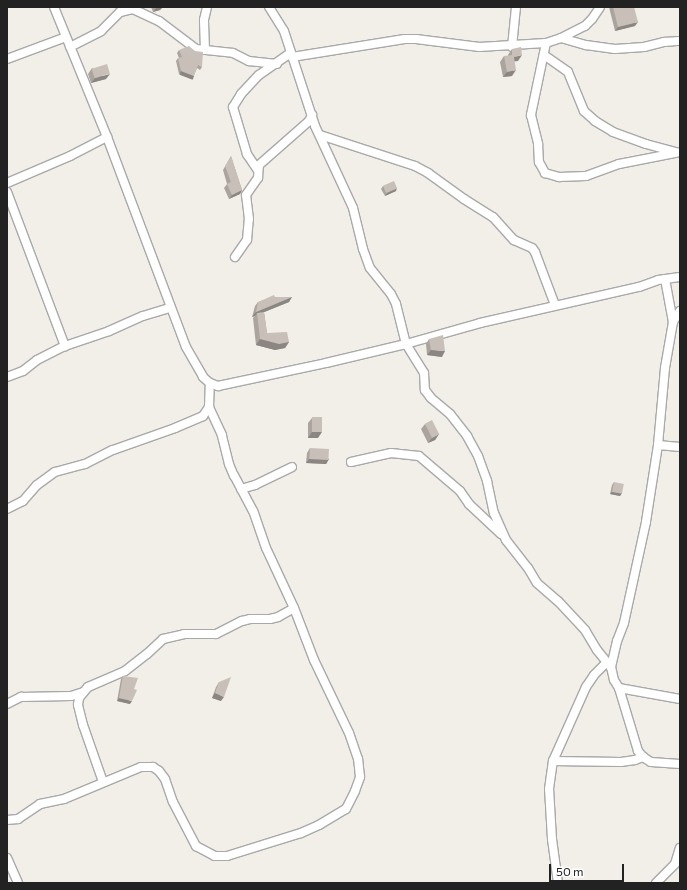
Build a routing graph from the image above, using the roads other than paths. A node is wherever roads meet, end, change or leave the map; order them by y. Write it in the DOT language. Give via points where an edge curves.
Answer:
graph roads {
  1 [pos="54,7"];
  2 [pos="207,7"];
  3 [pos="270,7"];
  4 [pos="516,7"];
  5 [pos="600,7"];
  6 [pos="66,37"];
  7 [pos="561,38"];
  8 [pos="680,41"];
  9 [pos="546,43"];
  10 [pos="512,46"];
  11 [pos="70,47"];
  12 [pos="205,50"];
  13 [pos="292,55"];
  14 [pos="544,55"];
  15 [pos="7,59"];
  16 [pos="276,64"];
  17 [pos="312,115"];
  18 [pos="320,135"];
  19 [pos="107,137"];
  20 [pos="679,152"];
  21 [pos="257,169"];
  22 [pos="7,183"];
  23 [pos="7,192"];
  24 [pos="235,257"];
  25 [pos="680,277"];
  26 [pos="665,279"];
  27 [pos="555,305"];
  28 [pos="170,308"];
  29 [pos="680,311"];
  30 [pos="673,322"];
  31 [pos="406,344"];
  32 [pos="65,346"];
  33 [pos="7,377"];
  34 [pos="210,383"];
  35 [pos="209,407"];
  36 [pos="658,445"];
  37 [pos="680,447"];
  38 [pos="351,462"];
  39 [pos="292,467"];
  40 [pos="241,489"];
  41 [pos="7,510"];
  42 [pos="503,535"];
  43 [pos="294,608"];
  44 [pos="609,665"];
  45 [pos="619,688"];
  46 [pos="84,692"];
  47 [pos="680,699"];
  48 [pos="7,704"];
  49 [pos="642,757"];
  50 [pos="553,761"];
  51 [pos="680,764"];
  52 [pos="103,782"];
  53 [pos="7,820"];
  54 [pos="680,848"];
  55 [pos="7,858"];
  56 [pos="18,883"];
  57 [pos="558,883"];
  58 [pos="656,883"];
  1 -- 6 [label="street"];
  2 -- 12 [label="street" via="204,20"];
  3 -- 13 [label="street" via="284,31"];
  4 -- 10 [label="street"];
  5 -- 7 [label="street" via="585,26"];
  6 -- 11 [label="street"];
  6 -- 15 [label="street"];
  7 -- 8 [label="street" via="615,49"];
  7 -- 9 [label="street"];
  9 -- 10 [label="street"];
  9 -- 14 [label="street"];
  10 -- 13 [label="street" via="462,46 411,39"];
  11 -- 12 [label="street" via="101,31 120,12 133,9 159,21 192,47"];
  11 -- 19 [label="street"];
  12 -- 16 [label="street" via="233,53 249,61"];
  13 -- 16 [label="street"];
  13 -- 17 [label="street"];
  14 -- 20 [label="street" via="568,72 584,111 595,121 613,132"];
  14 -- 20 [label="street" via="531,115 538,144 539,162 546,173 559,177 586,176 619,164"];
  16 -- 21 [label="street" via="246,87 233,107 247,154"];
  17 -- 18 [label="street"];
  17 -- 21 [label="street" via="309,121 267,157"];
  18 -- 27 [label="street" via="422,169 493,217 514,240 535,252"];
  18 -- 31 [label="street" via="353,208 370,268 396,304"];
  19 -- 22 [label="street"];
  19 -- 28 [label="street"];
  21 -- 24 [label="street" via="258,178 246,195 249,219 247,240"];
  23 -- 32 [label="street"];
  25 -- 26 [label="street"];
  26 -- 27 [label="street"];
  26 -- 30 [label="street"];
  27 -- 31 [label="street"];
  28 -- 32 [label="street"];
  28 -- 34 [label="street" via="196,365"];
  29 -- 30 [label="street"];
  30 -- 36 [label="street" via="665,368"];
  31 -- 34 [label="street" via="218,386"];
  31 -- 42 [label="street" via="424,373 425,390 450,414 478,456"];
  32 -- 33 [label="street" via="37,360 23,371"];
  34 -- 35 [label="street"];
  35 -- 40 [label="street" via="222,435 228,464"];
  35 -- 41 [label="street" via="203,416 175,428 119,447 85,464 55,472 37,485 23,501"];
  36 -- 37 [label="street"];
  36 -- 44 [label="street" via="646,522 624,623"];
  38 -- 42 [label="street" via="391,453 419,456 460,491 469,504"];
  39 -- 40 [label="street"];
  40 -- 43 [label="street" via="253,511 266,548"];
  42 -- 44 [label="street" via="537,583 585,630"];
  43 -- 46 [label="street" via="278,617 242,621 216,634 184,634 163,639 125,671 88,687"];
  43 -- 52 [label="street" via="358,759 360,777 346,809 301,833 240,853 215,856 196,846 173,802 165,779 153,767 141,767"];
  44 -- 45 [label="street"];
  44 -- 50 [label="street" via="594,675 586,687"];
  45 -- 47 [label="street"];
  45 -- 49 [label="street" via="634,743"];
  46 -- 48 [label="street" via="71,696 21,697"];
  46 -- 52 [label="street" via="79,698 78,705"];
  49 -- 50 [label="street" via="621,762"];
  49 -- 51 [label="street" via="651,762"];
  50 -- 57 [label="street" via="549,789"];
  52 -- 53 [label="street" via="64,799 40,804 18,819"];
  54 -- 58 [label="street" via="675,864"];
  55 -- 56 [label="street"];
}
